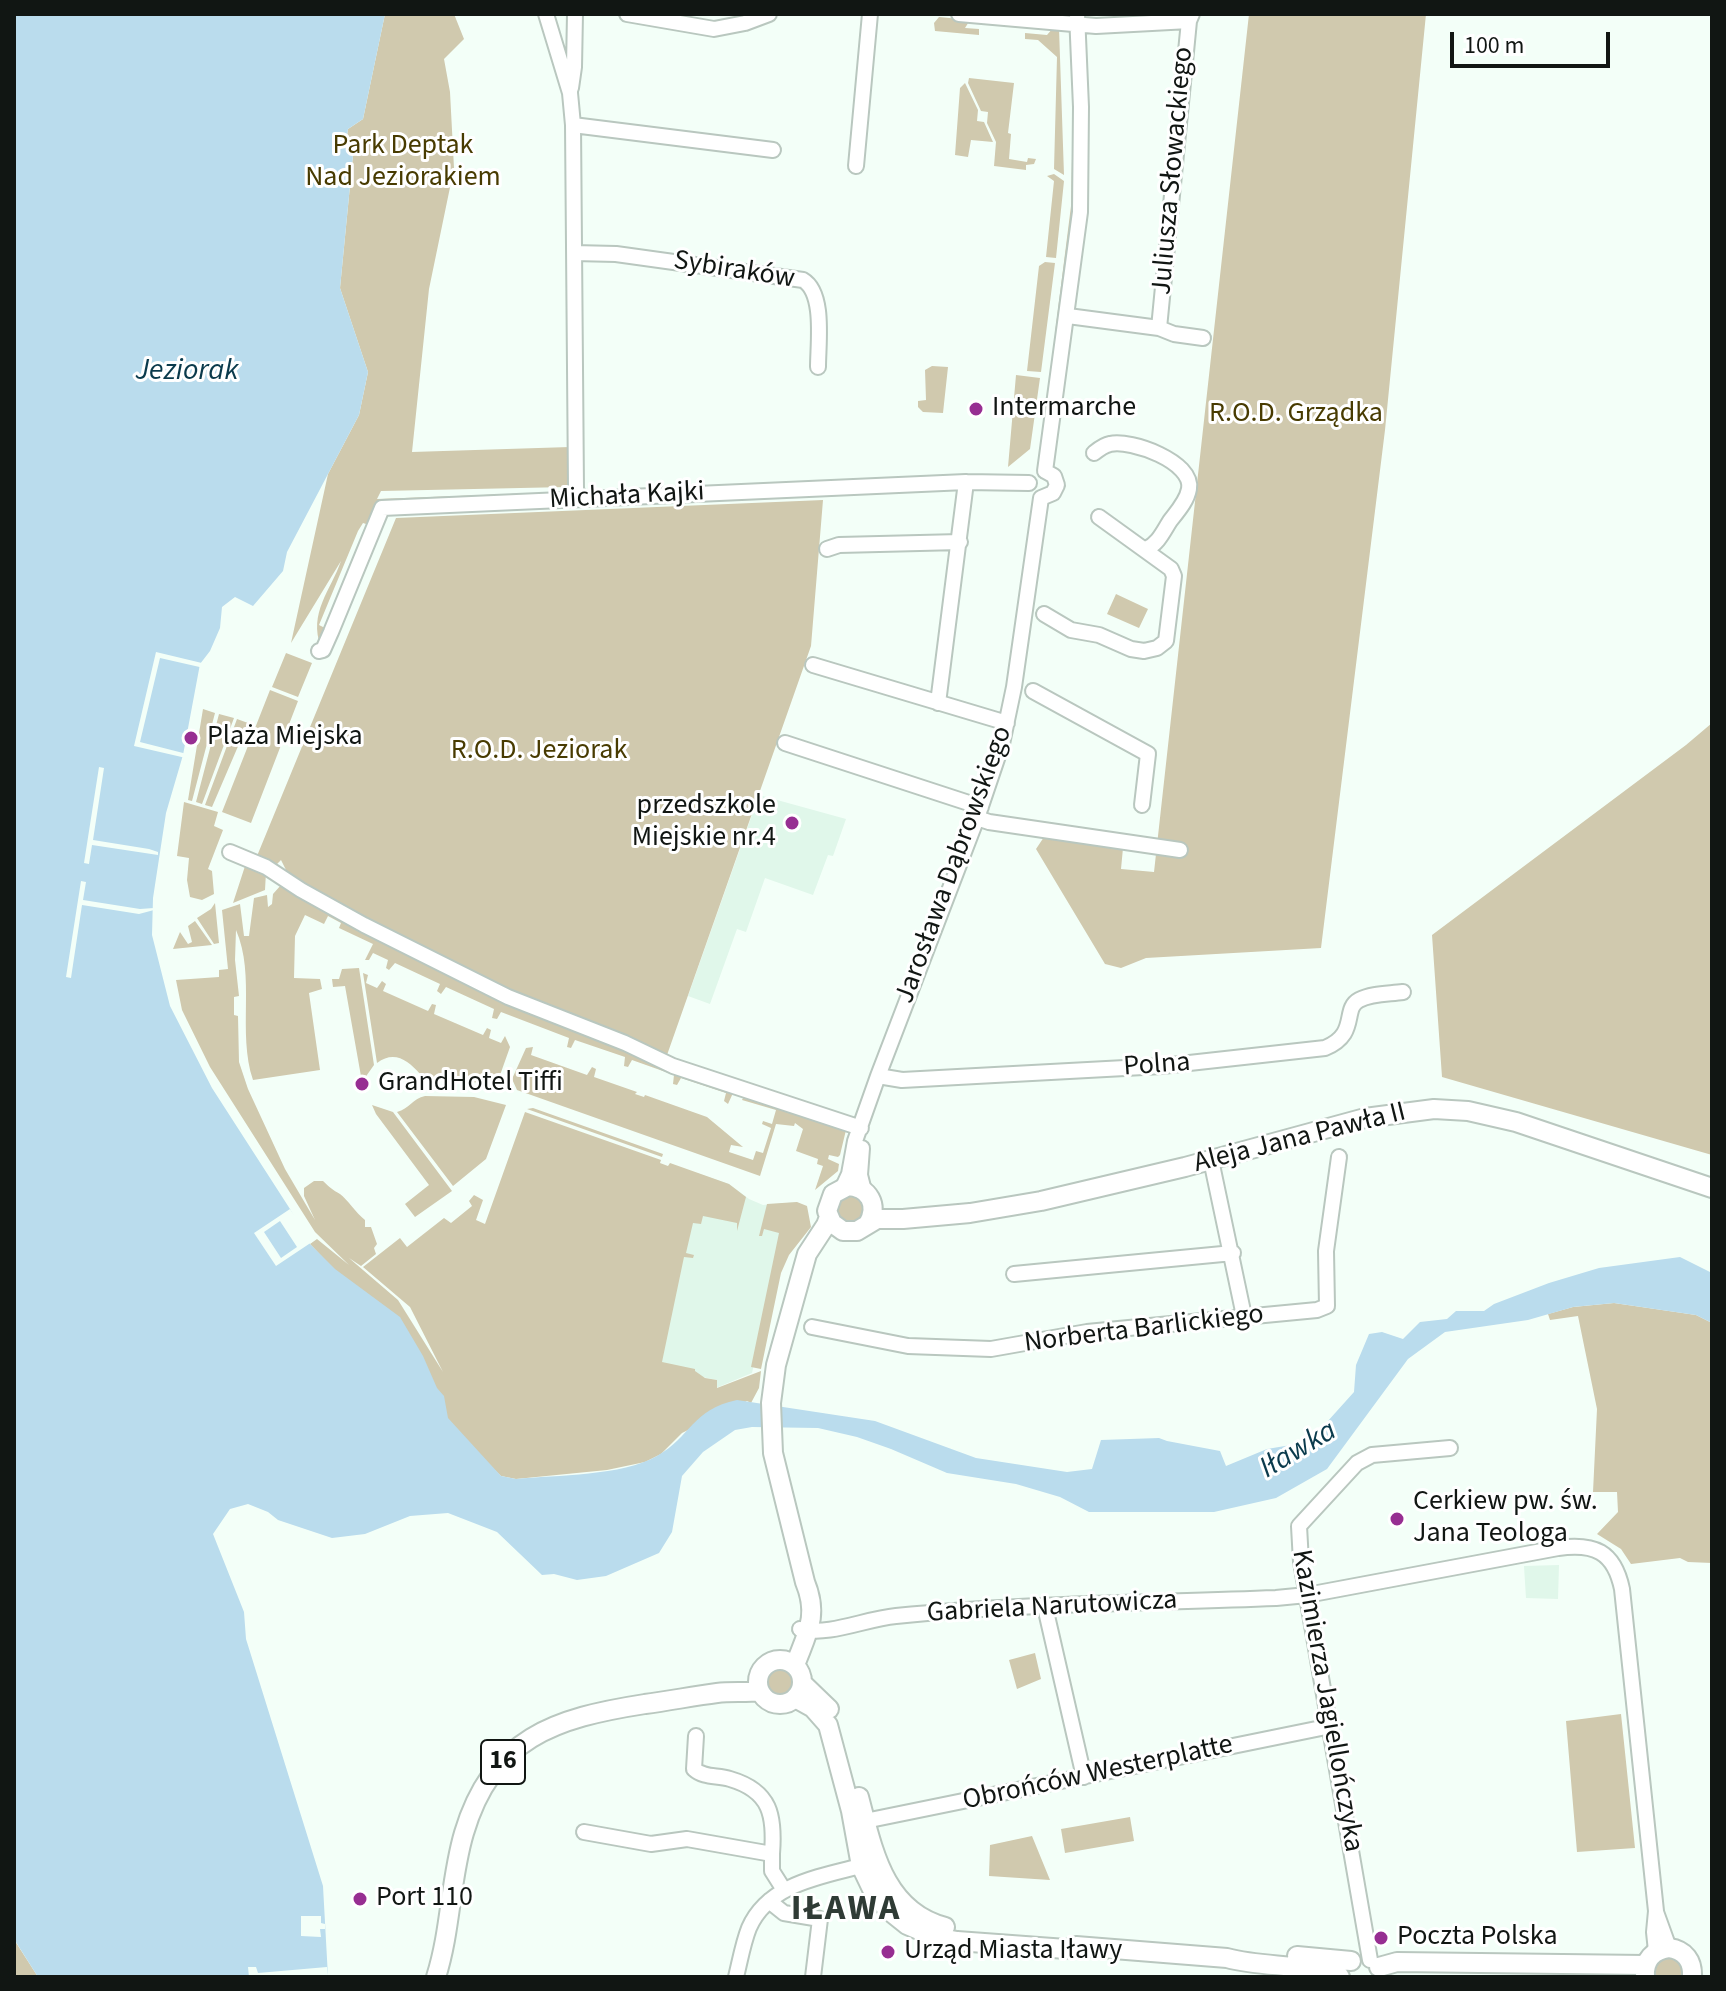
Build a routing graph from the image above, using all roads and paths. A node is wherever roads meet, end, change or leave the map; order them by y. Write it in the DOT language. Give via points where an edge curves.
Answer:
graph roads {
  1 [pos="546,14"];
  2 [pos="575,14"];
  3 [pos="627,14"];
  4 [pos="769,14"];
  5 [pos="870,14"];
  6 [pos="959,14"];
  7 [pos="1190,18"];
  8 [pos="1077,19"];
  9 [pos="570,93"];
  10 [pos="573,125"];
  11 [pos="773,150"];
  12 [pos="856,166"];
  13 [pos="574,253"];
  14 [pos="1068,316"];
  15 [pos="1159,328"];
  16 [pos="1203,338"];
  17 [pos="818,367"];
  18 [pos="1094,453"];
  19 [pos="1045,471"];
  20 [pos="966,482"];
  21 [pos="1029,483"];
  22 [pos="1041,498"];
  23 [pos="580,499"];
  24 [pos="1099,517"];
  25 [pos="960,542"];
  26 [pos="827,549"];
  27 [pos="1146,549"];
  28 [pos="1044,614"];
  29 [pos="319,651"];
  30 [pos="813,665"];
  31 [pos="1033,691"];
  32 [pos="938,703"];
  33 [pos="1007,723"];
  34 [pos="785,743"];
  35 [pos="1142,805"];
  36 [pos="979,813"];
  37 [pos="1180,850"];
  38 [pos="230,852"];
  39 [pos="1403,992"];
  40 [pos="878,1076"];
  41 [pos="860,1130"];
  42 [pos="1339,1157"];
  43 [pos="1211,1160"];
  44 [pos="843,1187"];
  45 [pos="1712,1188"];
  46 [pos="868,1197"];
  47 [pos="928,1215"];
  48 [pos="829,1217"];
  49 [pos="868,1224"];
  50 [pos="843,1231"];
  51 [pos="1233,1253"];
  52 [pos="804,1269"];
  53 [pos="1014,1274"];
  54 [pos="1244,1316"];
  55 [pos="812,1327"];
  56 [pos="1450,1448"];
  57 [pos="1307,1595"];
  58 [pos="1045,1607"];
  59 [pos="804,1630"];
  60 [pos="790,1662"];
  61 [pos="759,1685"];
  62 [pos="799,1690"];
  63 [pos="1331,1726"];
  64 [pos="696,1736"];
  65 [pos="1084,1777"];
  66 [pos="865,1821"];
  67 [pos="584,1832"];
  68 [pos="772,1854"];
  69 [pos="869,1864"];
  70 [pos="784,1890"];
  71 [pos="769,1901"];
  72 [pos="1227,1958"];
  73 [pos="1654,1960"];
  74 [pos="1371,1966"];
  75 [pos="1712,1969"];
  76 [pos="1692,1972"];
  77 [pos="436,1977"];
  78 [pos="736,1977"];
  79 [pos="813,1977"];
  80 [pos="1340,1977"];
  81 [pos="1397,1977"];
  82 [pos="1630,1977"];
  1 -- 9 [label="street"];
  2 -- 9 [label="street"];
  3 -- 4 [label="street" via="714,29"];
  5 -- 12 [label="street"];
  6 -- 8 [label="street"];
  7 -- 8 [label="street"];
  7 -- 15 [label="street, Juliusza Słowackiego"];
  8 -- 14 [label="street" via="1080,212"];
  9 -- 10 [label="street"];
  10 -- 11 [label="street"];
  10 -- 13 [label="street"];
  13 -- 17 [label="street, Sybiraków" via="803,280 811,284 817,303"];
  13 -- 23 [label="street"];
  14 -- 15 [label="street"];
  14 -- 19 [label="street"];
  15 -- 16 [label="street"];
  18 -- 27 [label="street" via="1111,443 1140,446 1185,474 1190,488 1184,500 1157,542"];
  19 -- 21 [label="street" via="1035,473"];
  19 -- 22 [label="street" via="1057,485 1050,496"];
  20 -- 21 [label="street, Michała Kajki"];
  20 -- 23 [label="street, Michała Kajki"];
  20 -- 25 [label="street"];
  21 -- 22 [label="street"];
  22 -- 33 [label="street, Jarosława Dąbrowskiego"];
  23 -- 29 [label="street, Michała Kajki" via="382,508"];
  24 -- 27 [label="street"];
  25 -- 26 [label="street"];
  25 -- 32 [label="street"];
  27 -- 28 [label="street" via="1174,576 1166,641 1157,648 1131,649 1071,630"];
  30 -- 32 [label="street"];
  31 -- 35 [label="street" via="1148,754"];
  32 -- 33 [label="street"];
  33 -- 36 [label="street, Jarosława Dąbrowskiego"];
  34 -- 36 [label="street"];
  36 -- 37 [label="street" via="989,822"];
  36 -- 40 [label="street, Jarosława Dąbrowskiego"];
  38 -- 41 [label="street" via="508,997 673,1066"];
  39 -- 40 [label="street, Polna" via="1355,1003 1349,1028 1325,1048 1162,1066 902,1080"];
  40 -- 41 [label="street, Jarosława Dąbrowskiego"];
  41 -- 44 [label="street, Jarosława Dąbrowskiego"];
  41 -- 46 [label="street, Jarosława Dąbrowskiego" via="860,1175"];
  42 -- 54 [label="street, Norberta Barlickiego" via="1326,1251 1327,1306"];
  43 -- 45 [label="main road, Aleja Jana Pawła II" via="1365,1118 1434,1109 1516,1122"];
  43 -- 47 [label="main road, Aleja Jana Pawła II" via="1041,1201"];
  43 -- 51 [label="street"];
  44 -- 46 [label="main road" via="854,1186"];
  44 -- 48 [label="main road" via="830,1199"];
  46 -- 47 [label="main road, Aleja Jana Pawła II"];
  46 -- 49 [label="main road" via="873,1210"];
  47 -- 49 [label="main road, Aleja Jana Pawła II"];
  48 -- 50 [label="main road"];
  48 -- 52 [label="main road"];
  49 -- 50 [label="main road"];
  50 -- 52 [label="main road" via="830,1238"];
  51 -- 53 [label="street"];
  51 -- 54 [label="street"];
  52 -- 59 [label="main road" via="772,1391 771,1437 813,1601"];
  54 -- 55 [label="street, Norberta Barlickiego" via="1087,1332 991,1349 908,1346"];
  56 -- 57 [label="street, Kazimierza Jagiellończyka" via="1389,1452 1357,1463 1299,1526"];
  57 -- 58 [label="street, Gabriela Narutowicza"];
  57 -- 63 [label="street, Kazimierza Jagiellończyka"];
  57 -- 73 [label="street, Gabriela Narutowicza" via="1571,1546 1594,1549 1610,1559 1622,1589 1656,1911"];
  58 -- 59 [label="street, Gabriela Narutowicza" via="895,1616"];
  58 -- 65 [label="street"];
  59 -- 60 [label="main road"];
  60 -- 61 [label="main road" via="767,1664"];
  60 -- 62 [label="main road, 16"];
  61 -- 62 [label="main road, 16" via="772,1702 788,1702"];
  61 -- 77 [label="main road, 16" via="569,1719 542,1730 503,1761 476,1799 464,1834"];
  62 -- 66 [label="main road, 16" via="838,1722"];
  62 -- 69 [label="main road, 16" via="832,1736"];
  63 -- 65 [label="street, Obrońców Westerplatte"];
  63 -- 74 [label="street, Kazimierza Jagiellończyka"];
  64 -- 68 [label="street" via="694,1769 699,1774 731,1779 756,1791 768,1805 774,1823"];
  65 -- 66 [label="street, Obrońców Westerplatte"];
  66 -- 69 [label="main road, 16"];
  67 -- 68 [label="street" via="651,1844 687,1839"];
  68 -- 70 [label="street" via="772,1871"];
  69 -- 70 [label="street"];
  69 -- 72 [label="main road, 16" via="914,1913 936,1925 1068,1940 1076,1946"];
  70 -- 71 [label="street"];
  71 -- 78 [label="street" via="750,1927"];
  71 -- 79 [label="street" via="784,1913 820,1919"];
  72 -- 74 [label="main road, 16" via="1243,1952"];
  72 -- 80 [label="main road, 16"];
  73 -- 74 [label="main road, 16"];
  73 -- 76 [label="main road" via="1686,1955"];
  74 -- 80 [label="main road, 16" via="1344,1968"];
  75 -- 76 [label="main road"];
  81 -- 82 [label="main road" via="1413,1972"];
}
